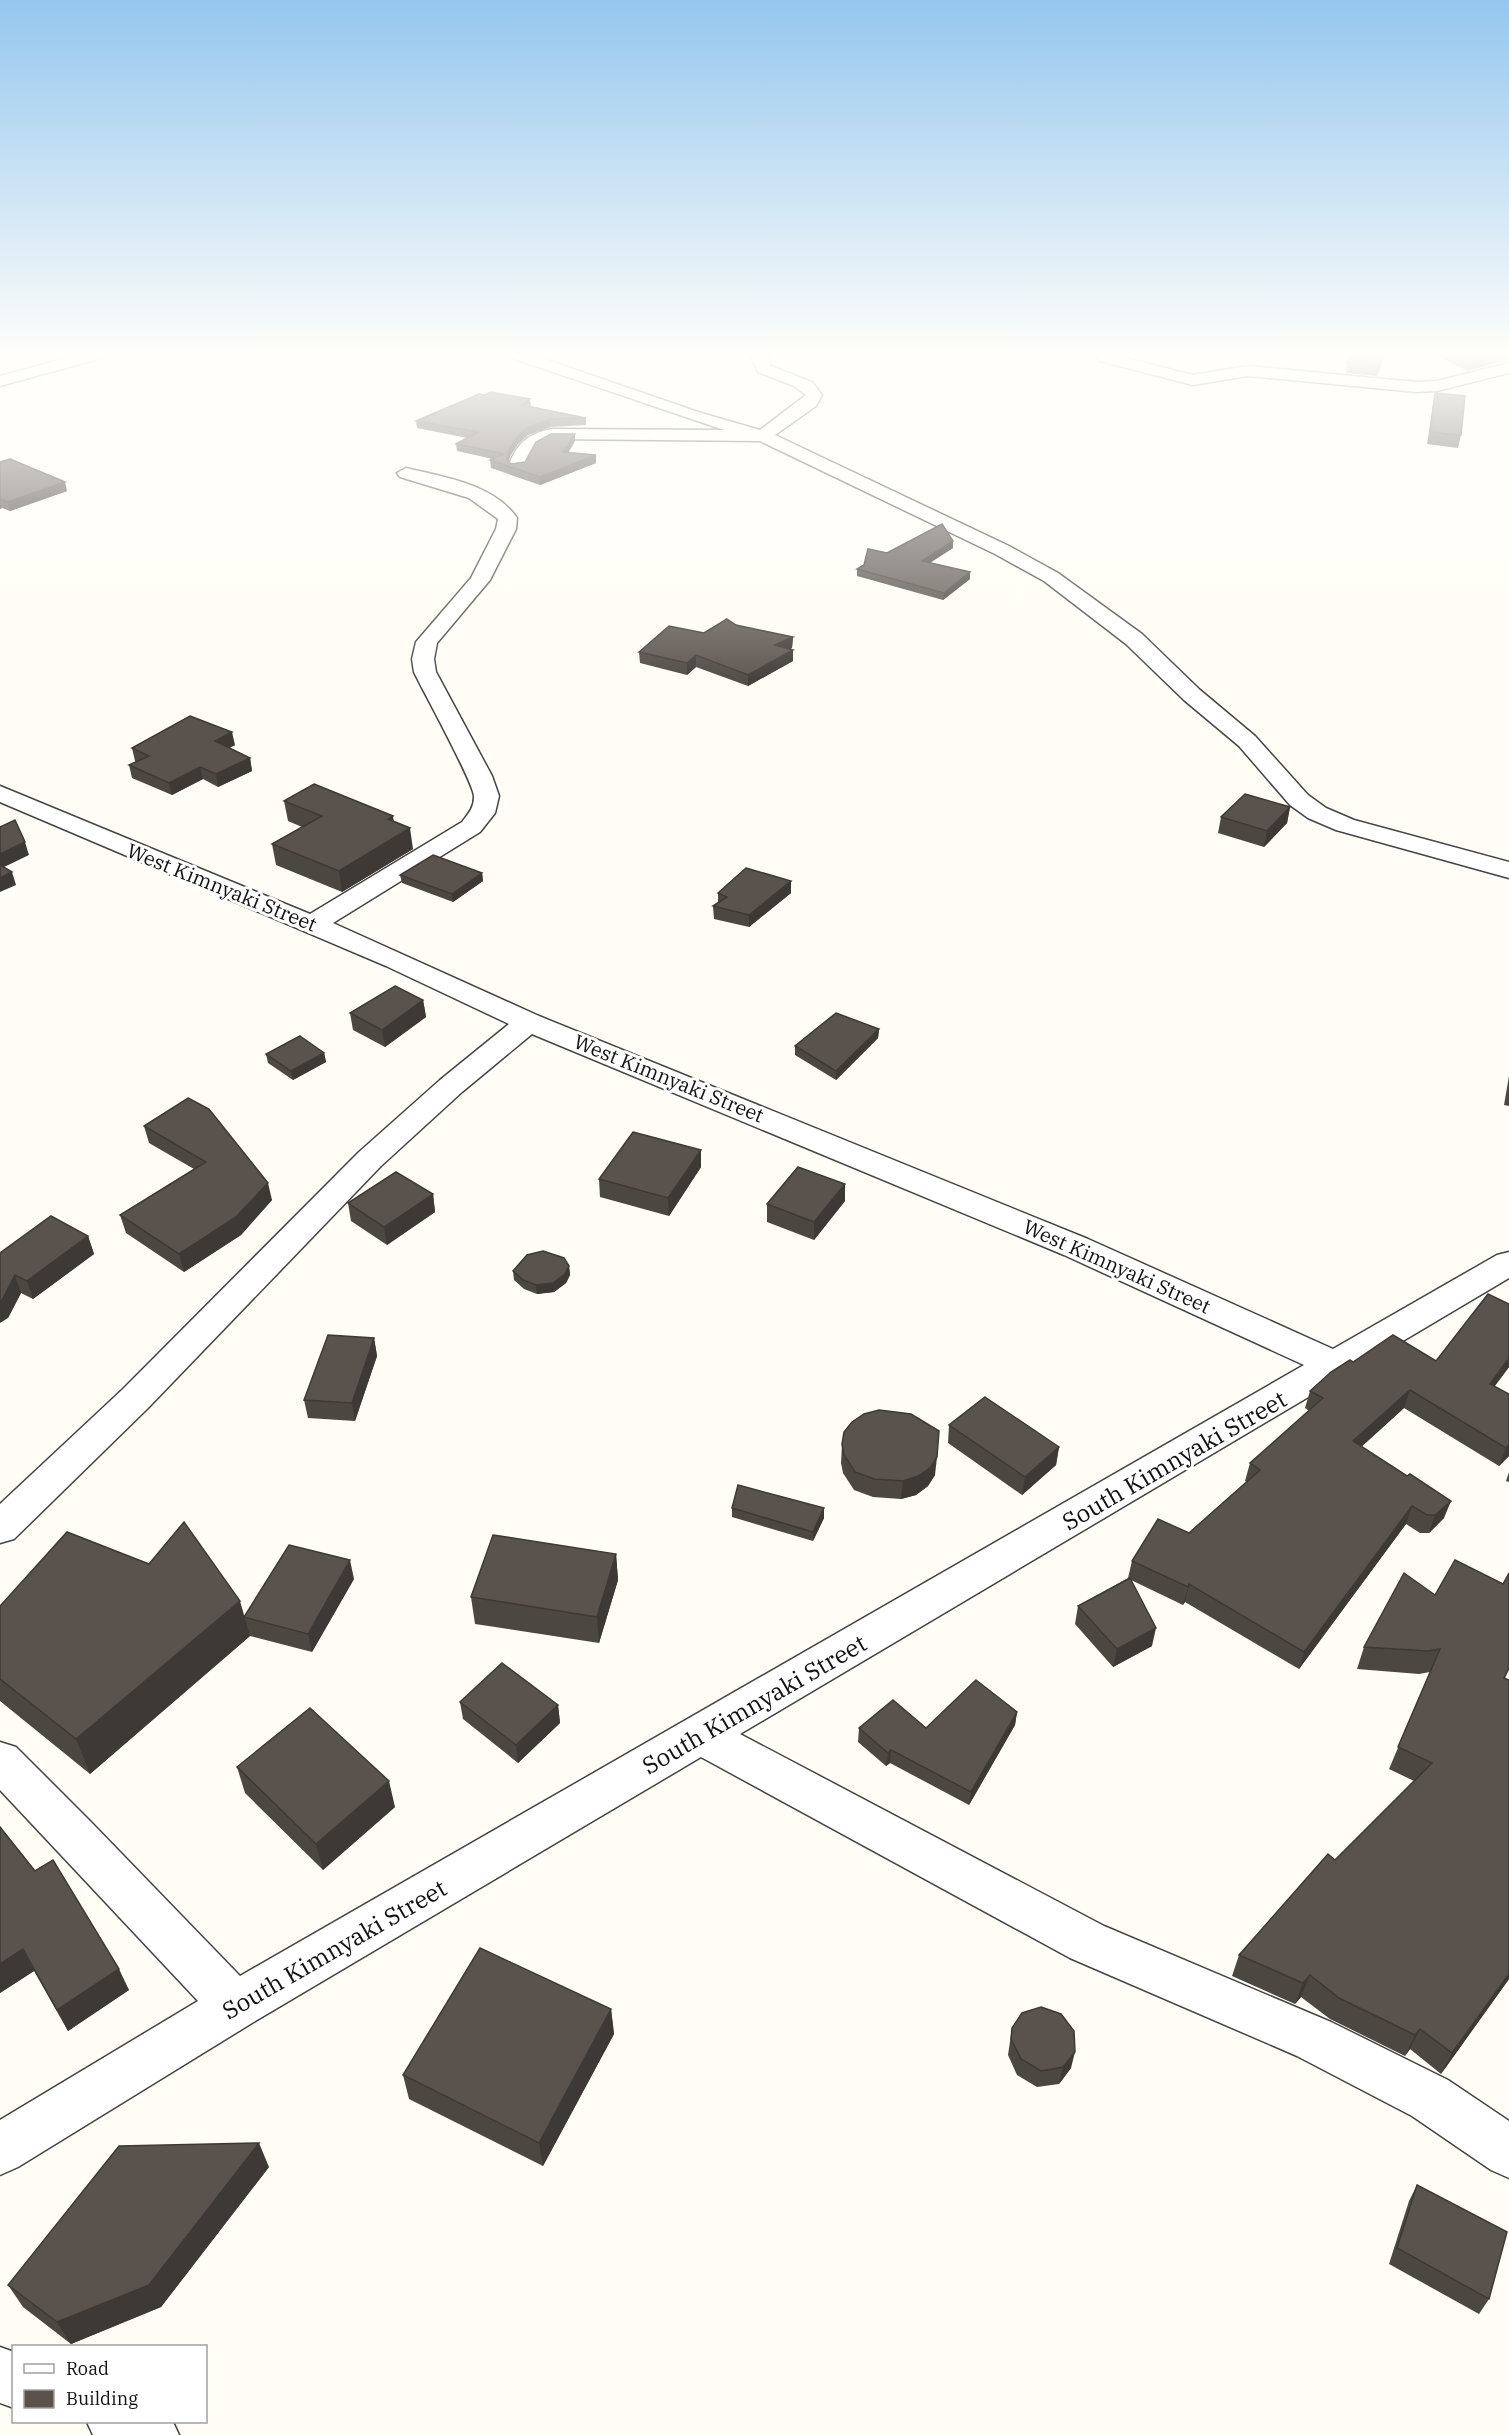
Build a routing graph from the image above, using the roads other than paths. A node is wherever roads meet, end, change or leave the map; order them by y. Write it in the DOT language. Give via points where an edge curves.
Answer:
graph roads {
  1 [pos="828,467"];
  2 [pos="406,473"];
  3 [pos="0,793"];
  4 [pos="1509,870"];
  5 [pos="313,924"];
  6 [pos="530,1022"];
  7 [pos="1509,1263"];
  8 [pos="1336,1365"];
  9 [pos="0,1528"];
  10 [pos="701,1735"];
  11 [pos="0,1761"];
  12 [pos="235,2006"];
  13 [pos="0,2149"];
  14 [pos="1509,2152"];
  15 [pos="121,2423"];
  16 [pos="150,2435"];
  1 -- 4 [label="street" via="1051,577 1134,639 1247,741 1299,800 1317,813 1346,825"];
  2 -- 5 [label="street" via="480,497 500,508 508,518 480,580 427,642 423,659 425,672 487,796 483,813 471,827"];
  3 -- 5 [label="street, West Kimnyaki Street"];
  5 -- 6 [label="street, West Kimnyaki Street"];
  6 -- 8 [label="street, West Kimnyaki Street" via="1076,1247"];
  6 -- 9 [label="street" via="370,1159 136,1398"];
  7 -- 8 [label="street, South Kimnyaki Street"];
  8 -- 10 [label="street, South Kimnyaki Street"];
  10 -- 12 [label="street, South Kimnyaki Street"];
  10 -- 14 [label="street" via="1087,1942 1314,2039 1430,2098"];
  11 -- 12 [label="street"];
  12 -- 13 [label="street, South Kimnyaki Street"];
  15 -- 16 [label="street"];
}
